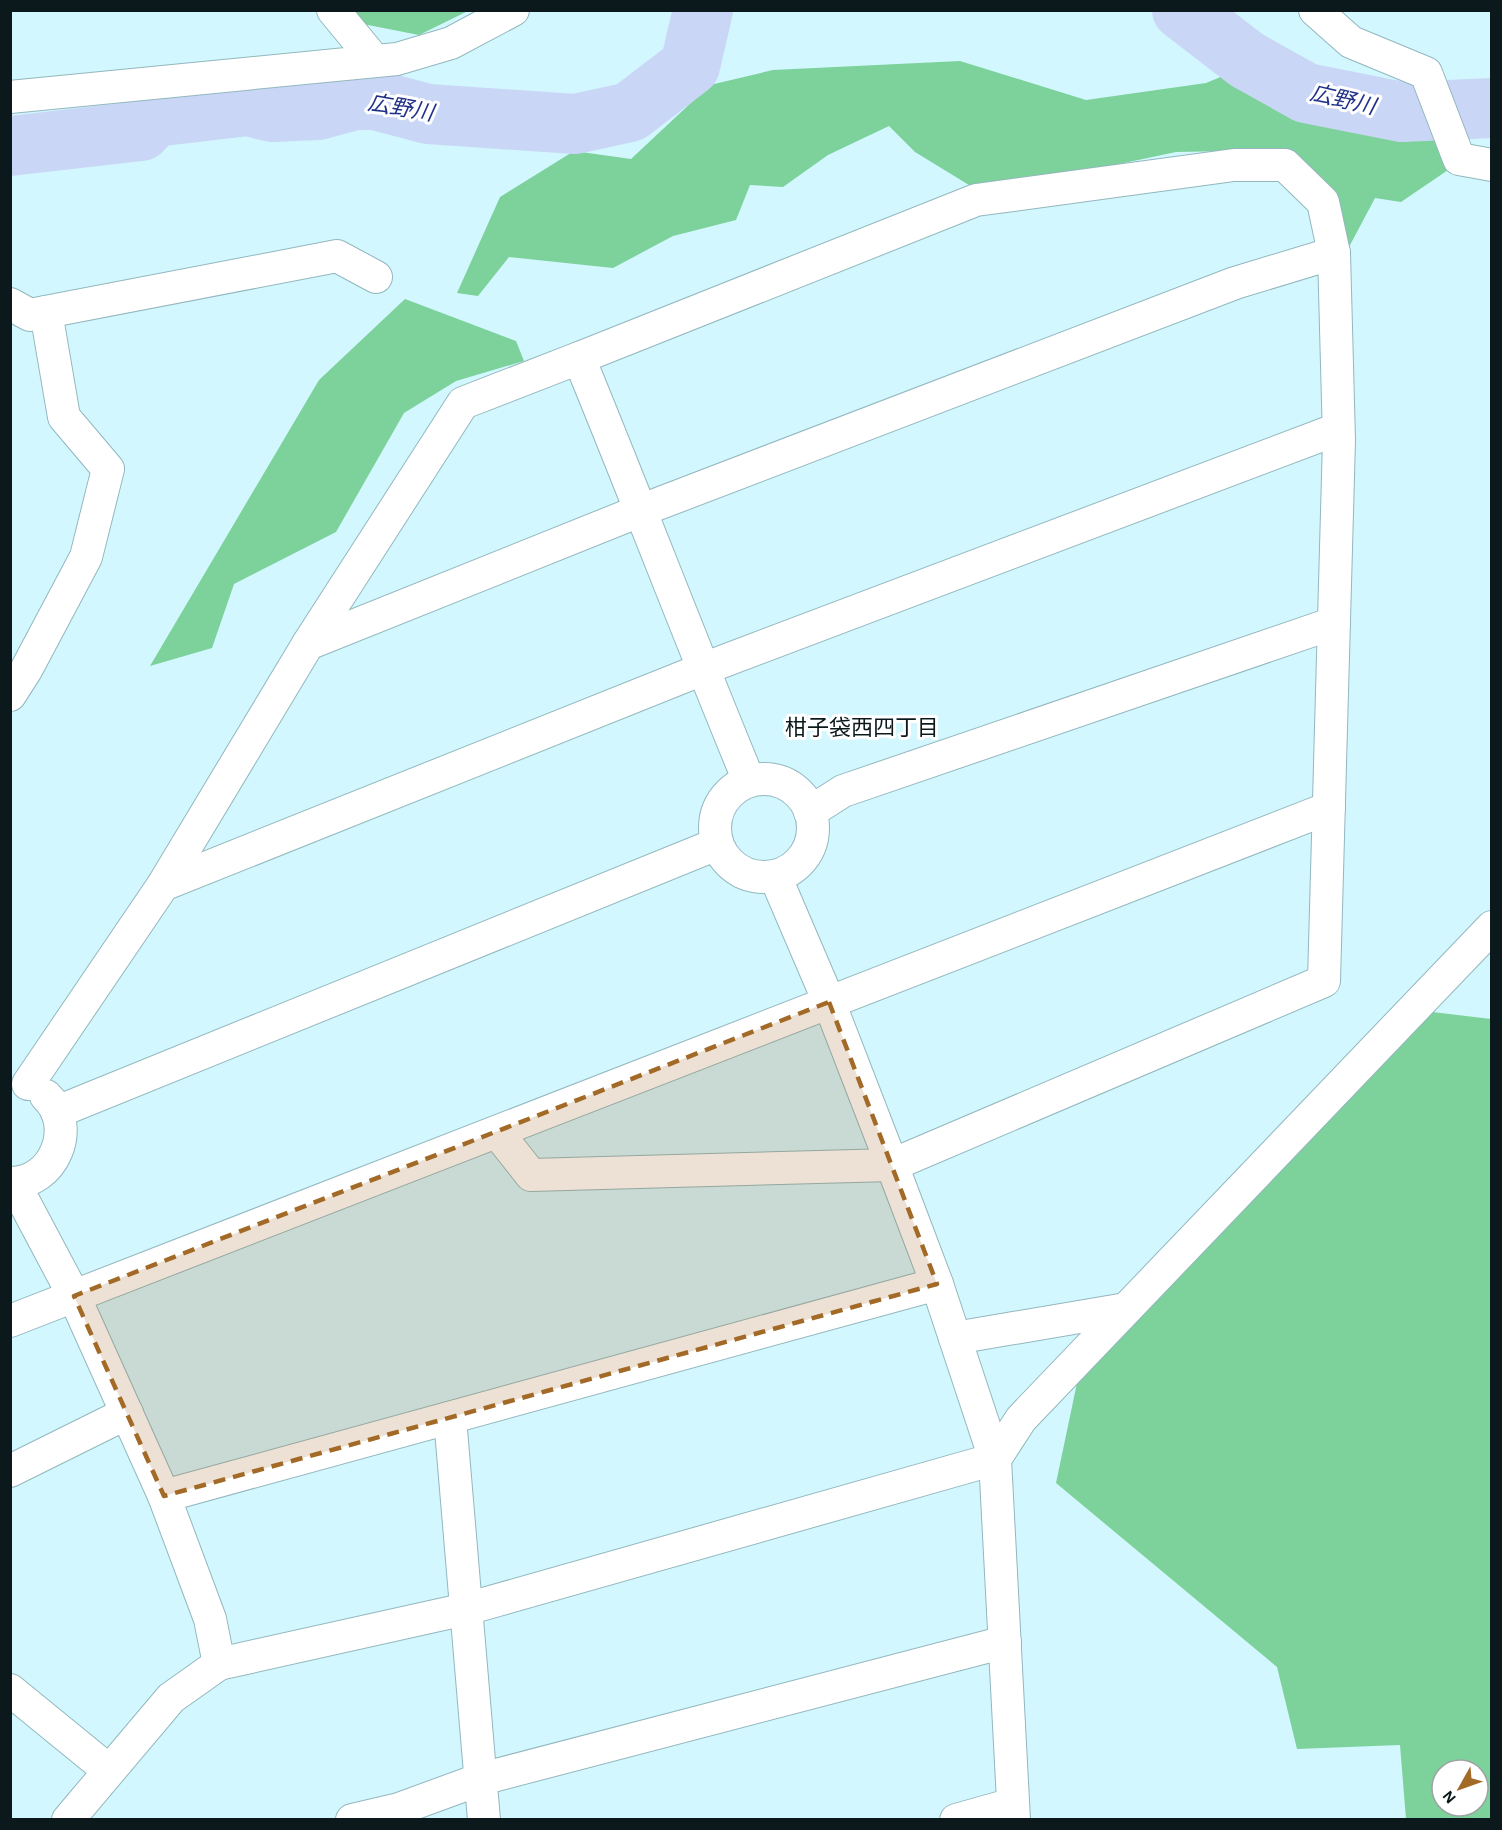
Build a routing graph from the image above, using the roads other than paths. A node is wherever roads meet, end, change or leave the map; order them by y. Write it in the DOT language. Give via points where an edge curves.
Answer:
graph roads {
  1 [pos="333,10"];
  2 [pos="513,10"];
  3 [pos="1315,10"];
  4 [pos="375,61"];
  5 [pos="10,97"];
  6 [pos="1491,165"];
  7 [pos="1334,253"];
  8 [pos="376,277"];
  9 [pos="10,304"];
  10 [pos="46,312"];
  11 [pos="579,358"];
  12 [pos="1338,429"];
  13 [pos="642,510"];
  14 [pos="1334,623"];
  15 [pos="308,644"];
  16 [pos="703,669"];
  17 [pos="16,680"];
  18 [pos="749,781"];
  19 [pos="1329,808"];
  20 [pos="810,812"];
  21 [pos="717,844"];
  22 [pos="775,876"];
  23 [pos="163,885"];
  24 [pos="1491,927"];
  25 [pos="830,1002"];
  26 [pos="19,1082"];
  27 [pos="57,1112"];
  28 [pos="497,1132"];
  29 [pos="892,1165"];
  30 [pos="12,1183"];
  31 [pos="937,1284"];
  32 [pos="74,1296"];
  33 [pos="1126,1309"];
  34 [pos="10,1321"];
  35 [pos="954,1338"];
  36 [pos="127,1413"];
  37 [pos="450,1418"];
  38 [pos="995,1459"];
  39 [pos="10,1471"];
  40 [pos="164,1496"];
  41 [pos="466,1609"];
  42 [pos="1005,1642"];
  43 [pos="219,1664"];
  44 [pos="10,1690"];
  45 [pos="108,1770"];
  46 [pos="481,1779"];
  47 [pos="1014,1812"];
  48 [pos="68,1820"];
  49 [pos="352,1820"];
  50 [pos="484,1820"];
  51 [pos="956,1820"];
  1 -- 4 [label="street"];
  2 -- 4 [label="street" via="452,43 397,59"];
  3 -- 6 [label="street" via="1351,42 1426,73 1459,159"];
  4 -- 5 [label="street"];
  7 -- 11 [label="street" via="1323,202 1285,165 1234,165 976,200"];
  7 -- 12 [label="street"];
  7 -- 13 [label="street" via="1235,283"];
  8 -- 10 [label="street" via="337,256"];
  9 -- 10 [label="street" via="30,315"];
  10 -- 17 [label="street" via="64,417 108,470 86,556"];
  11 -- 13 [label="street"];
  11 -- 15 [label="street" via="463,403"];
  12 -- 14 [label="street"];
  12 -- 16 [label="street"];
  13 -- 15 [label="street"];
  13 -- 16 [label="street"];
  14 -- 19 [label="street"];
  14 -- 20 [label="street" via="843,791"];
  15 -- 23 [label="street"];
  16 -- 18 [label="street"];
  16 -- 23 [label="street"];
  18 -- 20 [label="street" via="764,779 792,788"];
  18 -- 21 [label="street" via="724,799 714,829"];
  19 -- 25 [label="street"];
  19 -- 29 [label="street" via="1324,981"];
  20 -- 22 [label="street" via="813,828 802,859"];
  21 -- 22 [label="street" via="734,868 761,877"];
  21 -- 27 [label="street"];
  22 -- 25 [label="street"];
  23 -- 26 [label="street"];
  24 -- 33 [label="street"];
  25 -- 28 [label="street"];
  25 -- 29 [label="street"];
  26 -- 27 [label="street" via="40,1090"];
  27 -- 30 [label="street" via="60,1143 54,1158 44,1171"];
  28 -- 29 [label="street" via="531,1175"];
  28 -- 32 [label="street"];
  29 -- 31 [label="street"];
  30 -- 32 [label="street"];
  31 -- 35 [label="street"];
  31 -- 37 [label="street"];
  32 -- 34 [label="street"];
  32 -- 36 [label="street"];
  33 -- 35 [label="street"];
  33 -- 38 [label="street" via="1021,1419"];
  35 -- 38 [label="street"];
  36 -- 39 [label="street"];
  36 -- 40 [label="street"];
  37 -- 40 [label="street"];
  37 -- 41 [label="street"];
  38 -- 41 [label="street"];
  38 -- 42 [label="street"];
  40 -- 43 [label="street" via="210,1619"];
  41 -- 43 [label="street"];
  41 -- 46 [label="street"];
  42 -- 46 [label="street"];
  42 -- 47 [label="street"];
  43 -- 45 [label="street" via="171,1698"];
  44 -- 45 [label="street"];
  45 -- 48 [label="street"];
  46 -- 49 [label="street" via="399,1809"];
  46 -- 50 [label="street"];
  47 -- 51 [label="street"];
}
